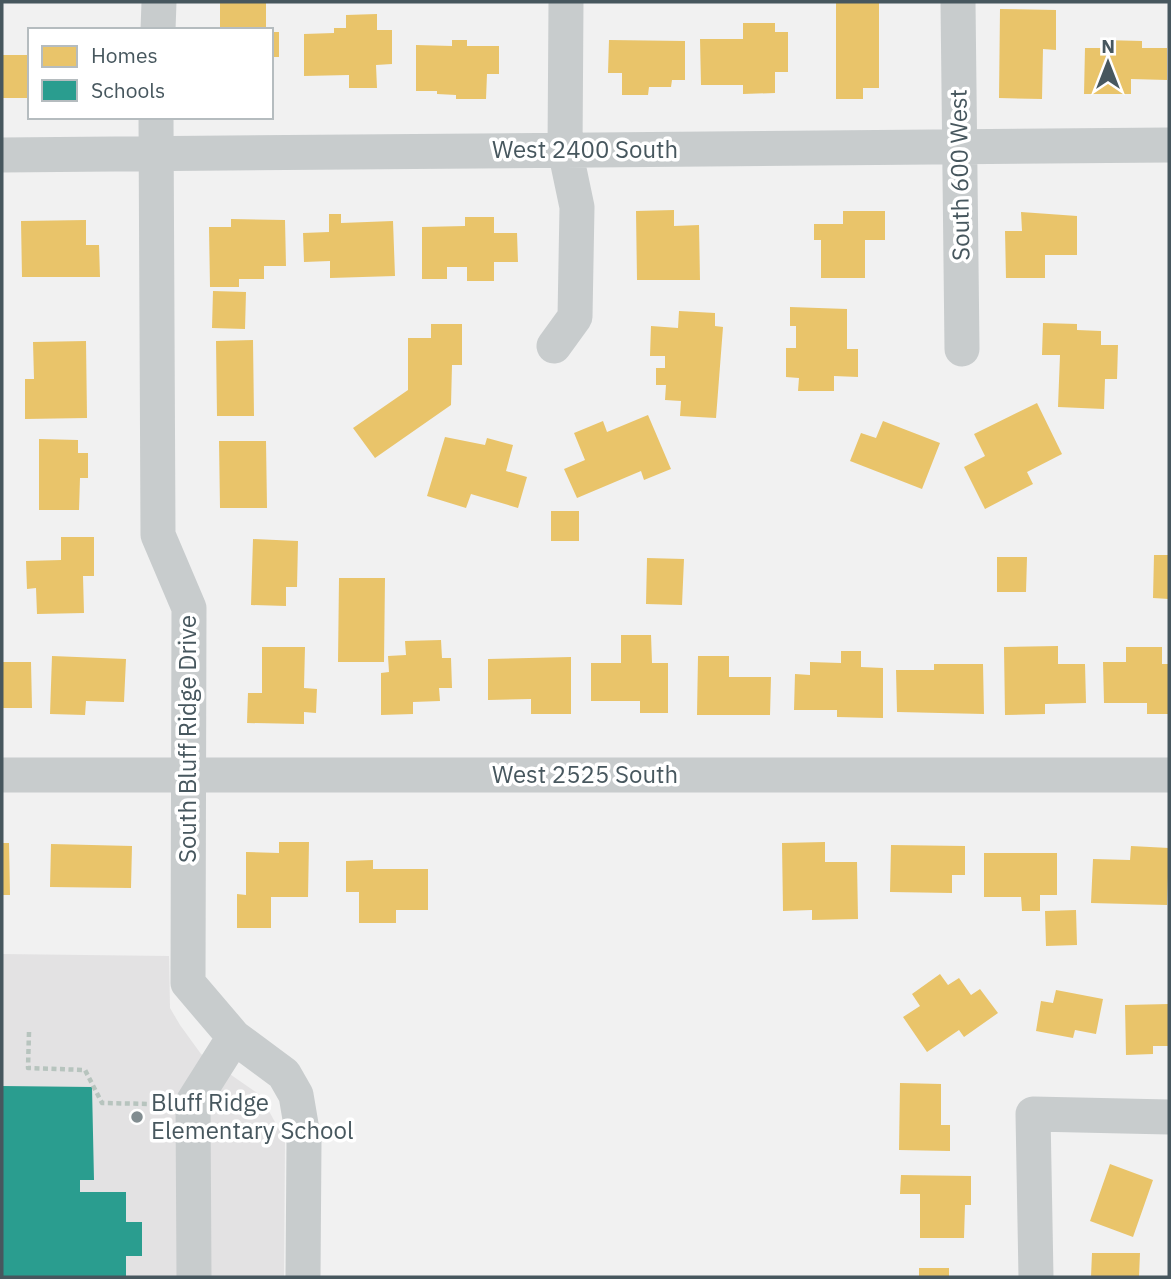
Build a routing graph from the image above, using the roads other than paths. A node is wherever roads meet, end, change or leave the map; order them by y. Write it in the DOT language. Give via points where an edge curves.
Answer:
graph roads {
  1 [pos="159,2"];
  2 [pos="566,2"];
  3 [pos="958,2"];
  4 [pos="158,28"];
  5 [pos="156,119"];
  6 [pos="1169,145"];
  7 [pos="960,148"];
  8 [pos="565,149"];
  9 [pos="2,155"];
  10 [pos="155,155"];
  11 [pos="554,346"];
  12 [pos="962,349"];
  13 [pos="2,775"];
  14 [pos="1169,775"];
  15 [pos="189,776"];
  16 [pos="234,1037"];
  17 [pos="1169,1117"];
  18 [pos="194,1277"];
  19 [pos="303,1277"];
  20 [pos="1036,1277"];
  1 -- 4 [label="street"];
  2 -- 8 [label="street"];
  3 -- 7 [label="street, South 600 West"];
  5 -- 10 [label="street, South Bluff Ridge Drive"];
  6 -- 7 [label="street, West 2400 South"];
  7 -- 8 [label="street, West 2400 South"];
  7 -- 12 [label="street, South 600 West"];
  8 -- 10 [label="street, West 2400 South"];
  8 -- 11 [label="street" via="577,207 575,317"];
  9 -- 10 [label="street, West 2400 South"];
  10 -- 15 [label="street, South Bluff Ridge Drive" via="158,535 189,608"];
  13 -- 15 [label="street, West 2525 South"];
  14 -- 15 [label="street, West 2525 South"];
  15 -- 16 [label="street, South Bluff Ridge Drive" via="188,983"];
  16 -- 18 [label="street" via="193,1102"];
  16 -- 19 [label="street, South Bluff Ridge Drive" via="284,1074 296,1095 303,1142"];
  17 -- 20 [label="street" via="1033,1114"];
}
